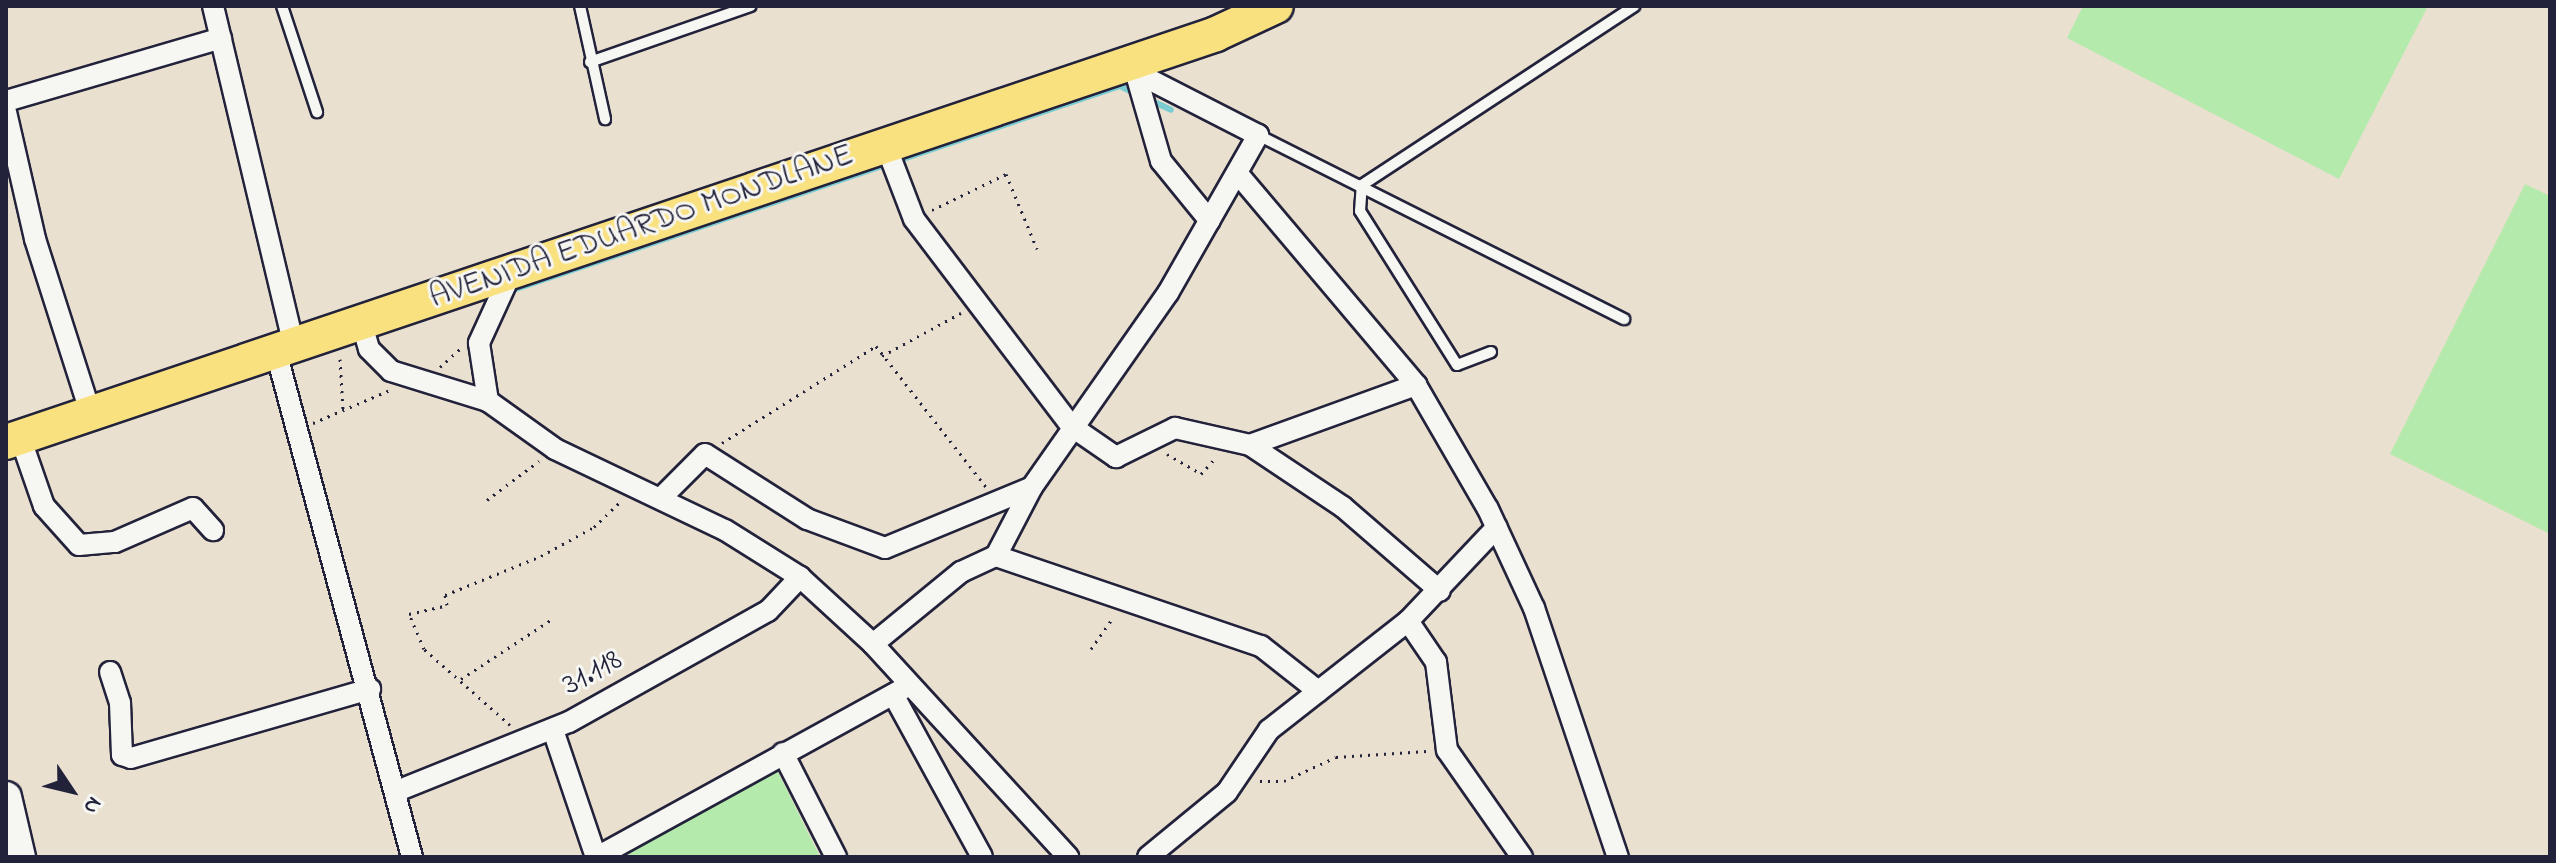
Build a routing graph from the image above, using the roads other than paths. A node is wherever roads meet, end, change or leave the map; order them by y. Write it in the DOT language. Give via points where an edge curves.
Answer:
graph roads {
  1 [pos="213,6"];
  2 [pos="282,6"];
  3 [pos="580,6"];
  4 [pos="751,6"];
  5 [pos="1276,6"];
  6 [pos="1634,6"];
  7 [pos="221,38"];
  8 [pos="590,62"];
  9 [pos="1128,68"];
  10 [pos="6,101"];
  11 [pos="317,112"];
  12 [pos="6,115"];
  13 [pos="605,119"];
  14 [pos="1258,135"];
  15 [pos="886,146"];
  16 [pos="1238,174"];
  17 [pos="1362,185"];
  18 [pos="1210,221"];
  19 [pos="511,273"];
  20 [pos="1624,319"];
  21 [pos="346,326"];
  22 [pos="285,349"];
  23 [pos="1491,352"];
  24 [pos="1416,385"];
  25 [pos="488,401"];
  26 [pos="91,414"];
  27 [pos="1071,426"];
  28 [pos="13,440"];
  29 [pos="1250,445"];
  30 [pos="1032,487"];
  31 [pos="661,498"];
  32 [pos="1497,527"];
  33 [pos="213,530"];
  34 [pos="996,556"];
  35 [pos="800,577"];
  36 [pos="1440,591"];
  37 [pos="1408,621"];
  38 [pos="873,644"];
  39 [pos="110,672"];
  40 [pos="370,689"];
  41 [pos="902,690"];
  42 [pos="1318,691"];
  43 [pos="553,730"];
  44 [pos="783,753"];
  45 [pos="397,791"];
  46 [pos="6,797"];
  47 [pos="20,857"];
  48 [pos="412,857"];
  49 [pos="596,857"];
  50 [pos="836,857"];
  51 [pos="982,857"];
  52 [pos="1068,857"];
  53 [pos="1148,857"];
  54 [pos="1522,857"];
  55 [pos="1618,857"];
  1 -- 7 [label="street"];
  2 -- 11 [label="lane"];
  3 -- 8 [label="lane"];
  4 -- 8 [label="lane"];
  5 -- 9 [label="main road, AVENIDA EDUARDO MONDLANE"];
  6 -- 17 [label="lane"];
  7 -- 10 [label="street"];
  7 -- 22 [label="street"];
  8 -- 13 [label="lane"];
  9 -- 14 [label="street"];
  9 -- 15 [label="main road, AVENIDA EDUARDO MONDLANE"];
  9 -- 18 [label="street" via="1161,161"];
  12 -- 26 [label="street" via="35,239"];
  14 -- 16 [label="street"];
  14 -- 17 [label="lane"];
  15 -- 19 [label="main road, AVENIDA EDUARDO MONDLANE"];
  15 -- 27 [label="street" via="914,219"];
  16 -- 18 [label="street"];
  16 -- 24 [label="street"];
  17 -- 20 [label="lane"];
  17 -- 23 [label="lane" via="1360,211 1457,365"];
  18 -- 27 [label="street"];
  19 -- 21 [label="main road, AVENIDA EDUARDO MONDLANE"];
  19 -- 25 [label="street" via="479,343"];
  21 -- 22 [label="main road, AVENIDA EDUARDO MONDLANE"];
  21 -- 25 [label="street" via="405,374"];
  22 -- 26 [label="main road, AVENIDA EDUARDO MONDLANE"];
  22 -- 40 [label="street" via="299,426"];
  24 -- 29 [label="street"];
  24 -- 32 [label="street"];
  25 -- 31 [label="street" via="555,449"];
  26 -- 28 [label="main road, AVENIDA EDUARDO MONDLANE"];
  27 -- 29 [label="street" via="1116,457 1175,428"];
  27 -- 30 [label="street"];
  28 -- 33 [label="street" via="44,506 79,545 115,542 193,508"];
  29 -- 36 [label="street" via="1343,507"];
  30 -- 31 [label="street" via="994,498 949,527 885,548 807,519 705,454"];
  30 -- 34 [label="street"];
  31 -- 35 [label="street"];
  32 -- 36 [label="street"];
  32 -- 55 [label="street" via="1534,608"];
  34 -- 38 [label="street" via="961,572"];
  34 -- 42 [label="street" via="1261,646"];
  35 -- 38 [label="street"];
  35 -- 43 [label="street, 31.118" via="768,611"];
  36 -- 37 [label="street"];
  37 -- 42 [label="street"];
  37 -- 54 [label="street" via="1436,662 1447,750"];
  38 -- 41 [label="street"];
  39 -- 40 [label="street" via="127,758"];
  40 -- 45 [label="street"];
  41 -- 44 [label="street"];
  41 -- 51 [label="street"];
  41 -- 52 [label="street"];
  42 -- 53 [label="street" via="1269,730 1201,818"];
  43 -- 45 [label="street, 31.118"];
  43 -- 49 [label="street"];
  44 -- 49 [label="street"];
  44 -- 50 [label="street"];
  45 -- 48 [label="street"];
  46 -- 47 [label="street"];
}
